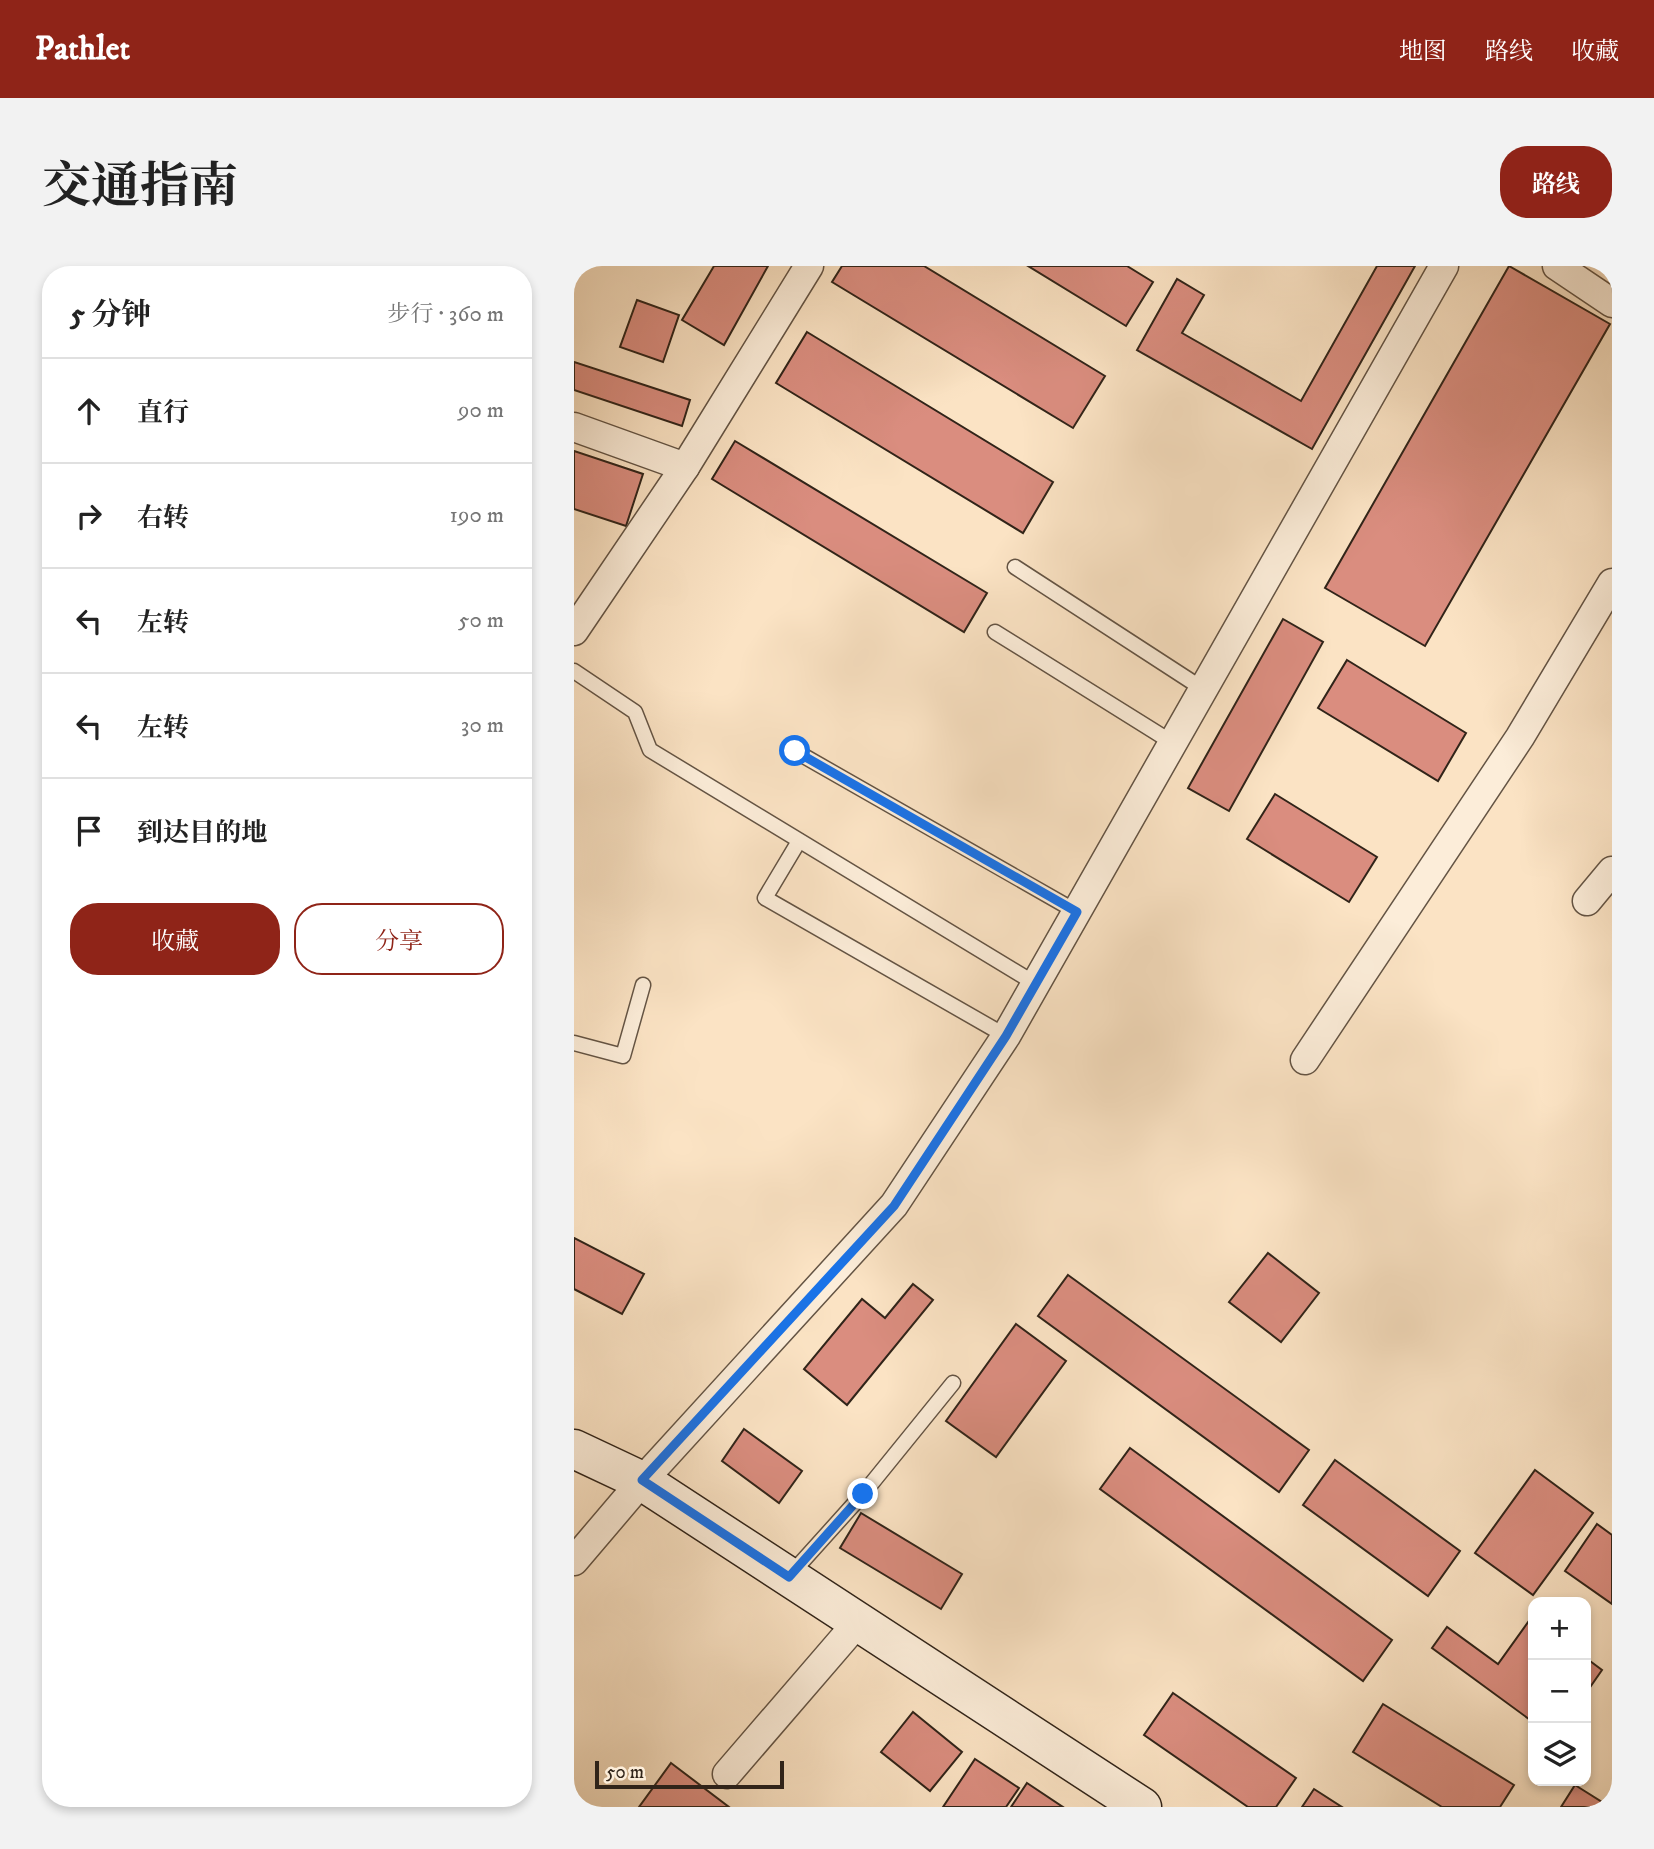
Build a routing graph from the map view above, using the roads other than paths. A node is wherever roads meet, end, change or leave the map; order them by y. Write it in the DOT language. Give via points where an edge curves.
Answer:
graph roads {
  1 [pos="809,266"];
  2 [pos="1444,266"];
  3 [pos="1557,266"];
  4 [pos="1612,303"];
  5 [pos="574,427"];
  6 [pos="685,467"];
  7 [pos="1015,567"];
  8 [pos="1612,583"];
  9 [pos="574,631"];
  10 [pos="995,632"];
  11 [pos="574,671"];
  12 [pos="1203,689"];
  13 [pos="1173,743"];
  14 [pos="795,751"];
  15 [pos="799,841"];
  16 [pos="1612,871"];
  17 [pos="1587,901"];
  18 [pos="1077,912"];
  19 [pos="1036,984"];
  20 [pos="643,985"];
  21 [pos="1006,1036"];
  22 [pos="574,1043"];
  23 [pos="1305,1060"];
  24 [pos="953,1384"];
  25 [pos="574,1449"];
  26 [pos="642,1480"];
  27 [pos="574,1561"];
  28 [pos="789,1577"];
  29 [pos="858,1622"];
  30 [pos="727,1774"];
  31 [pos="1142,1807"];
  1 -- 6 [label="street"];
  2 -- 12 [label="street"];
  3 -- 4 [label="street"];
  5 -- 6 [label="street"];
  6 -- 9 [label="street"];
  7 -- 12 [label="lane"];
  8 -- 23 [label="street" via="1520,737"];
  10 -- 13 [label="lane"];
  11 -- 15 [label="lane" via="635,712 650,750"];
  12 -- 13 [label="street"];
  13 -- 18 [label="street"];
  14 -- 18 [label="lane"];
  15 -- 19 [label="lane"];
  15 -- 21 [label="lane" via="765,898"];
  16 -- 17 [label="street"];
  18 -- 19 [label="street"];
  19 -- 21 [label="street"];
  20 -- 22 [label="lane" via="623,1056"];
  21 -- 26 [label="street" via="894,1206"];
  24 -- 28 [label="lane"];
  25 -- 26 [label="main road"];
  26 -- 27 [label="street"];
  26 -- 28 [label="main road"];
  28 -- 29 [label="main road"];
  29 -- 30 [label="street"];
  29 -- 31 [label="main road"];
}
